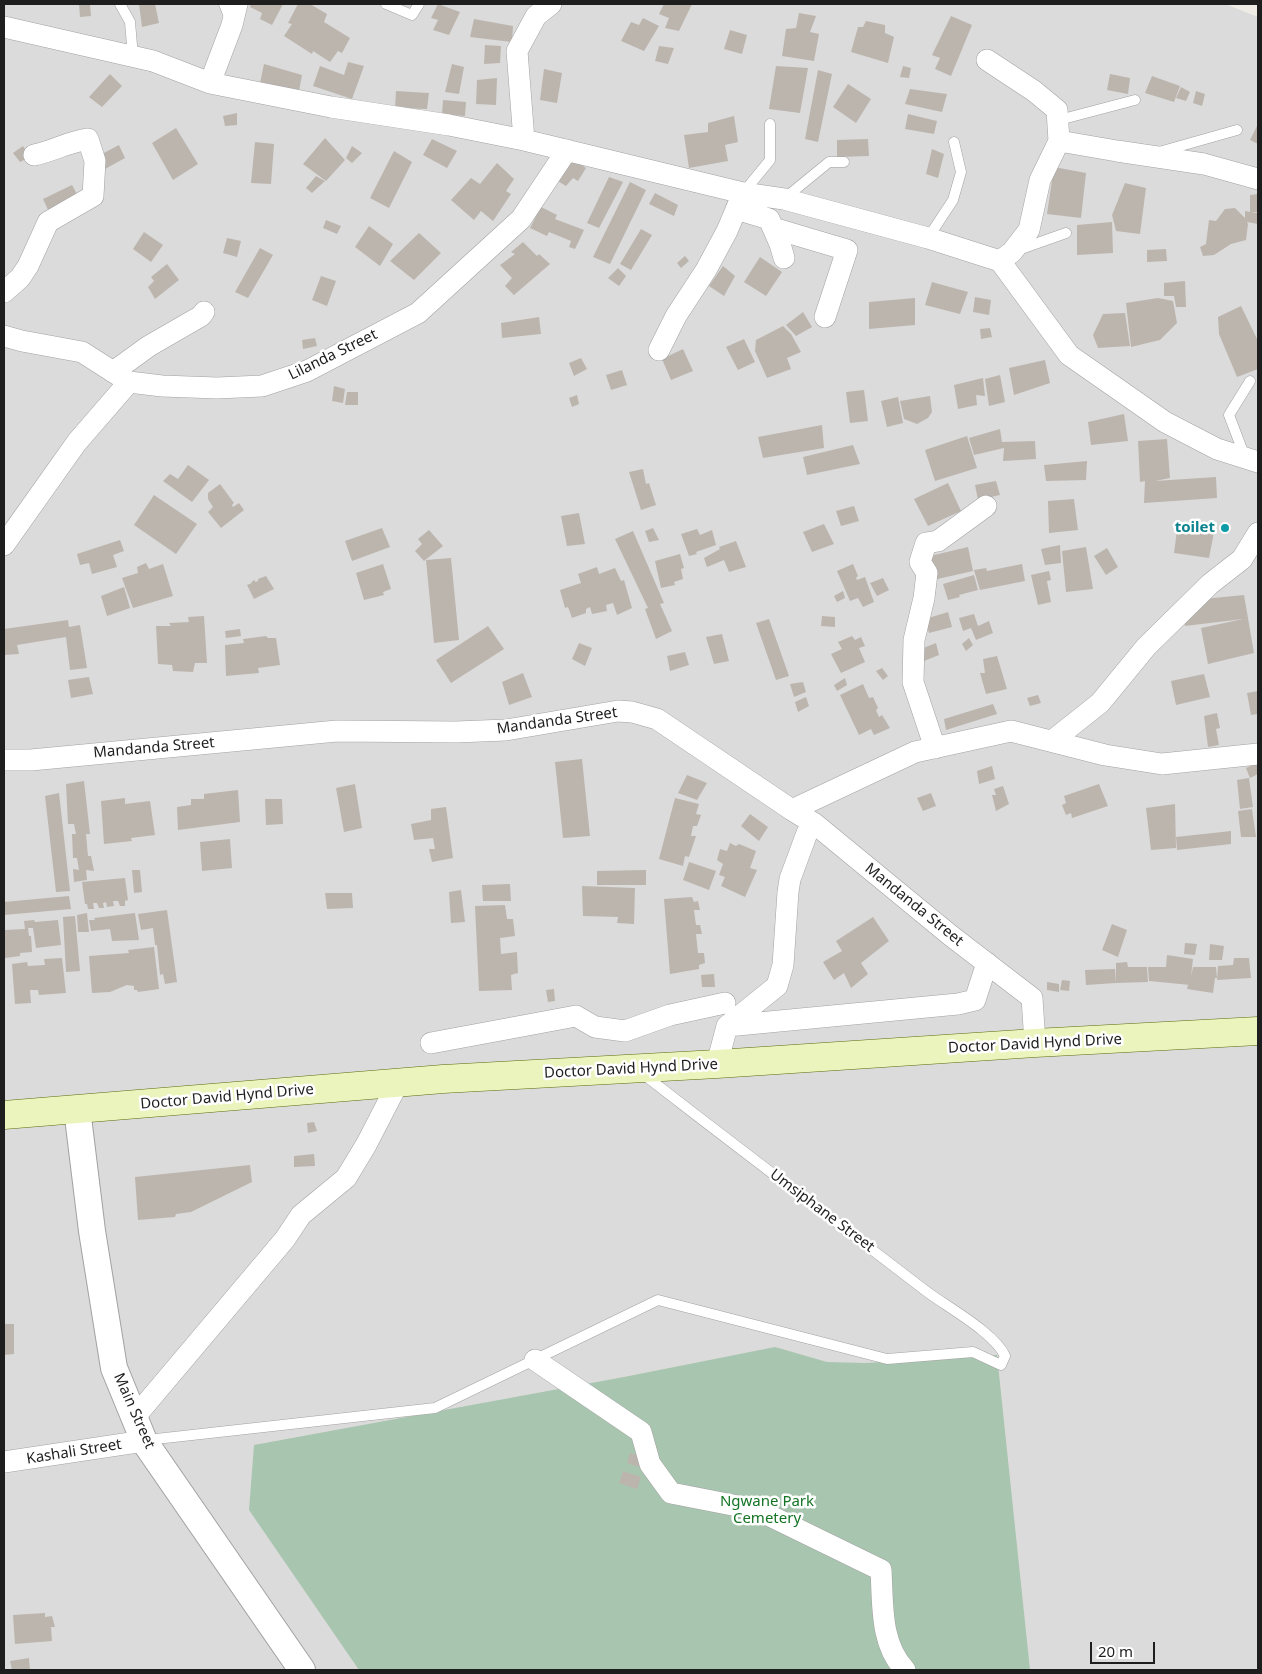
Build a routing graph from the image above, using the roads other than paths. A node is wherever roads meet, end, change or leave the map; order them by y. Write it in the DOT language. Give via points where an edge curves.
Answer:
graph roads {
  1 [pos="120,4"];
  2 [pos="224,4"];
  3 [pos="237,4"];
  4 [pos="386,4"];
  5 [pos="419,4"];
  6 [pos="551,4"];
  7 [pos="232,25"];
  8 [pos="4,27"];
  9 [pos="133,57"];
  10 [pos="987,60"];
  11 [pos="210,84"];
  12 [pos="1135,100"];
  13 [pos="1059,120"];
  14 [pos="770,124"];
  15 [pos="1237,130"];
  16 [pos="524,140"];
  17 [pos="1059,141"];
  18 [pos="954,142"];
  19 [pos="568,150"];
  20 [pos="34,155"];
  21 [pos="1146,156"];
  22 [pos="844,162"];
  23 [pos="1258,179"];
  24 [pos="784,199"];
  25 [pos="739,201"];
  26 [pos="773,228"];
  27 [pos="1066,233"];
  28 [pos="928,238"];
  29 [pos="1006,257"];
  30 [pos="784,258"];
  31 [pos="4,292"];
  32 [pos="204,312"];
  33 [pos="825,317"];
  34 [pos="4,336"];
  35 [pos="659,350"];
  36 [pos="121,377"];
  37 [pos="1250,381"];
  38 [pos="1252,460"];
  39 [pos="986,506"];
  40 [pos="1257,539"];
  41 [pos="4,545"];
  42 [pos="1052,741"];
  43 [pos="935,748"];
  44 [pos="1258,754"];
  45 [pos="4,760"];
  46 [pos="792,810"];
  47 [pos="815,824"];
  48 [pos="987,963"];
  49 [pos="725,1003"];
  50 [pos="727,1026"];
  51 [pos="1258,1031"];
  52 [pos="431,1043"];
  53 [pos="1036,1043"];
  54 [pos="717,1064"];
  55 [pos="636,1068"];
  56 [pos="398,1083"];
  57 [pos="77,1109"];
  58 [pos="4,1115"];
  59 [pos="535,1360"];
  60 [pos="139,1429"];
  61 [pos="4,1462"];
  62 [pos="302,1670"];
  63 [pos="905,1670"];
  1 -- 9 [label="lane" via="130,22"];
  2 -- 7 [label="lane"];
  3 -- 7 [label="street"];
  4 -- 5 [label="lane" via="412,15"];
  6 -- 16 [label="street" via="536,16 517,51"];
  7 -- 11 [label="street"];
  8 -- 9 [label="street"];
  9 -- 11 [label="street" via="153,61"];
  10 -- 13 [label="street" via="1057,110"];
  11 -- 16 [label="street"];
  12 -- 13 [label="lane"];
  13 -- 17 [label="street"];
  14 -- 25 [label="lane" via="770,160"];
  15 -- 21 [label="lane"];
  16 -- 19 [label="street"];
  17 -- 21 [label="street"];
  17 -- 29 [label="street" via="1040,180 1029,230"];
  18 -- 28 [label="lane" via="960,172 953,200"];
  19 -- 25 [label="street"];
  19 -- 36 [label="street, Lilanda Street" via="521,220 418,313 307,370 262,386 217,388 162,386"];
  20 -- 31 [label="street" via="72,141 88,139 95,161 93,196 48,222 28,266"];
  21 -- 23 [label="street" via="1204,164"];
  22 -- 24 [label="lane" via="829,162"];
  24 -- 25 [label="street"];
  24 -- 28 [label="street"];
  25 -- 26 [label="street" via="769,219"];
  25 -- 35 [label="street" via="728,230"];
  26 -- 30 [label="street"];
  26 -- 33 [label="street" via="847,250"];
  27 -- 29 [label="lane"];
  28 -- 29 [label="street"];
  29 -- 38 [label="street" via="1070,356 1165,422 1217,449"];
  32 -- 36 [label="street" via="149,346"];
  34 -- 36 [label="street, Lilanda Street" via="82,352"];
  36 -- 41 [label="street"];
  37 -- 38 [label="lane" via="1230,415"];
  39 -- 43 [label="street" via="938,541 926,543 920,562 927,574 914,640 914,682"];
  40 -- 42 [label="street" via="1242,559 1210,584 1146,647 1100,704"];
  42 -- 43 [label="street" via="1011,731"];
  42 -- 44 [label="street" via="1105,755 1162,764"];
  43 -- 46 [label="street" via="916,752"];
  45 -- 46 [label="street, Mandanda Street" via="337,731 506,730 618,711 657,719"];
  46 -- 47 [label="street, Mandanda Street"];
  47 -- 48 [label="street, Mandanda Street"];
  47 -- 50 [label="street" via="807,833 790,879 783,966 777,986"];
  48 -- 50 [label="street" via="975,1000"];
  48 -- 53 [label="street, Mandanda Street" via="1032,998"];
  49 -- 52 [label="street" via="670,1015 625,1031 595,1027 576,1016"];
  50 -- 54 [label="street"];
  51 -- 53 [label="main road, Doctor David Hynd Drive"];
  53 -- 54 [label="main road, Doctor David Hynd Drive"];
  54 -- 55 [label="main road, Doctor David Hynd Drive"];
  55 -- 56 [label="main road, Doctor David Hynd Drive"];
  55 -- 59 [label="lane, Umsiphane Street" via="989,1336 1005,1356 1001,1365 973,1352 887,1359 658,1300"];
  56 -- 57 [label="main road, Doctor David Hynd Drive"];
  56 -- 60 [label="street" via="346,1178 301,1215 286,1239"];
  57 -- 58 [label="main road, Doctor David Hynd Drive"];
  57 -- 60 [label="street, Main Street" via="114,1368"];
  59 -- 60 [label="lane" via="435,1408"];
  59 -- 63 [label="street" via="641,1432 650,1464 671,1493 758,1510 881,1570 885,1633 896,1661"];
  60 -- 61 [label="street, Kashali Street"];
  60 -- 62 [label="street, Main Street"];
}
